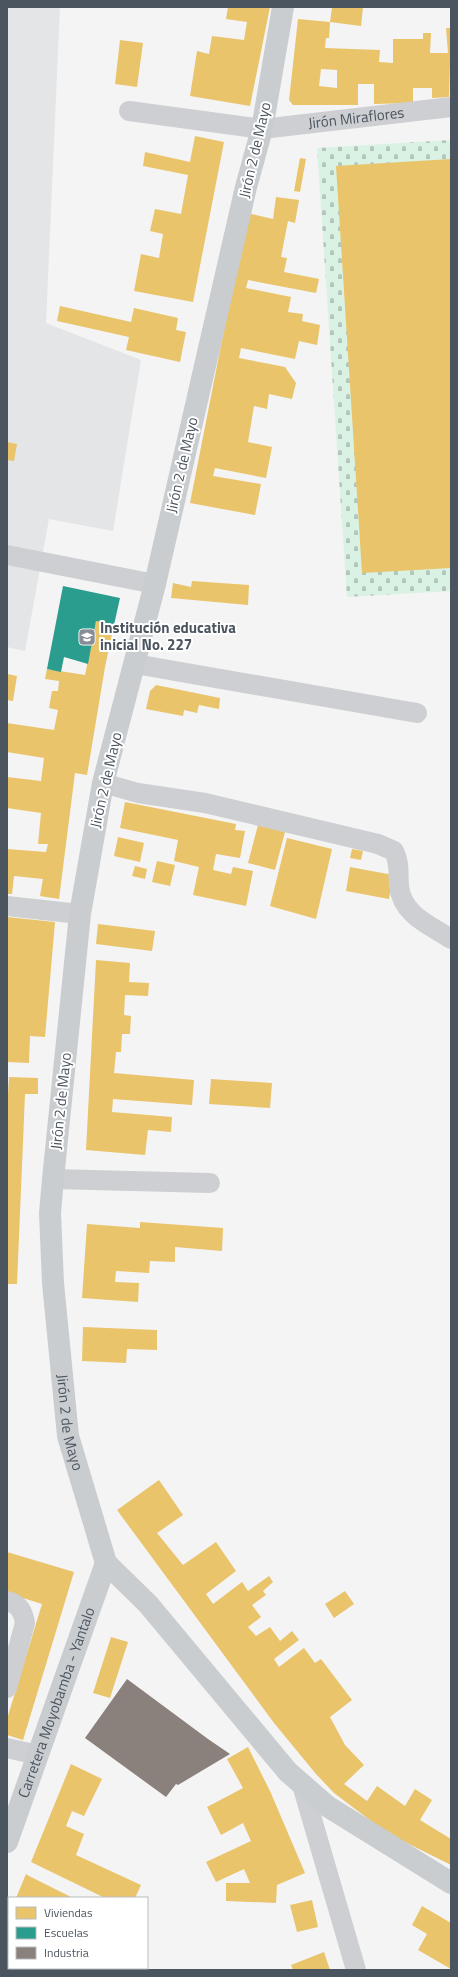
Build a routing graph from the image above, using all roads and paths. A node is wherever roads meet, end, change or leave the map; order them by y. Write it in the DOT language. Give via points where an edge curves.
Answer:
graph roads {
  1 [pos="283,7"];
  2 [pos="451,106"];
  3 [pos="129,111"];
  4 [pos="262,129"];
  5 [pos="7,556"];
  6 [pos="155,584"];
  7 [pos="135,664"];
  8 [pos="417,713"];
  9 [pos="103,783"];
  10 [pos="7,906"];
  11 [pos="80,914"];
  12 [pos="451,939"];
  13 [pos="53,1179"];
  14 [pos="210,1183"];
  15 [pos="106,1563"];
  16 [pos="7,1601"];
  17 [pos="7,1688"];
  18 [pos="7,1748"];
  19 [pos="38,1755"];
  20 [pos="302,1785"];
  21 [pos="7,1842"];
  22 [pos="450,1880"];
  23 [pos="356,1970"];
  1 -- 4 [label="main road, Jirón 2 de Mayo"];
  2 -- 4 [label="street, Jirón Miraflores"];
  3 -- 4 [label="street, Jirón Miraflores"];
  4 -- 6 [label="main road, Jirón 2 de Mayo" via="246,187"];
  5 -- 6 [label="street"];
  6 -- 7 [label="main road, Jirón 2 de Mayo"];
  7 -- 8 [label="street"];
  7 -- 9 [label="main road, Jirón 2 de Mayo"];
  9 -- 11 [label="main road, Jirón 2 de Mayo"];
  9 -- 12 [label="street" via="138,793 205,803 378,844 394,851 399,861 400,888 405,905 418,920"];
  10 -- 11 [label="street"];
  11 -- 13 [label="main road, Jirón 2 de Mayo"];
  13 -- 14 [label="street"];
  13 -- 15 [label="main road, Jirón 2 de Mayo" via="50,1213 52,1283 68,1436"];
  15 -- 19 [label="main road, Carretera Moyobamba - Yantalo"];
  15 -- 20 [label="main road" via="148,1604 288,1772"];
  16 -- 17 [label="street" via="14,1603 23,1612 25,1623"];
  18 -- 19 [label="street"];
  19 -- 21 [label="main road, Carretera Moyobamba - Yantalo"];
  20 -- 22 [label="main road" via="327,1806"];
  20 -- 23 [label="street"];
}
